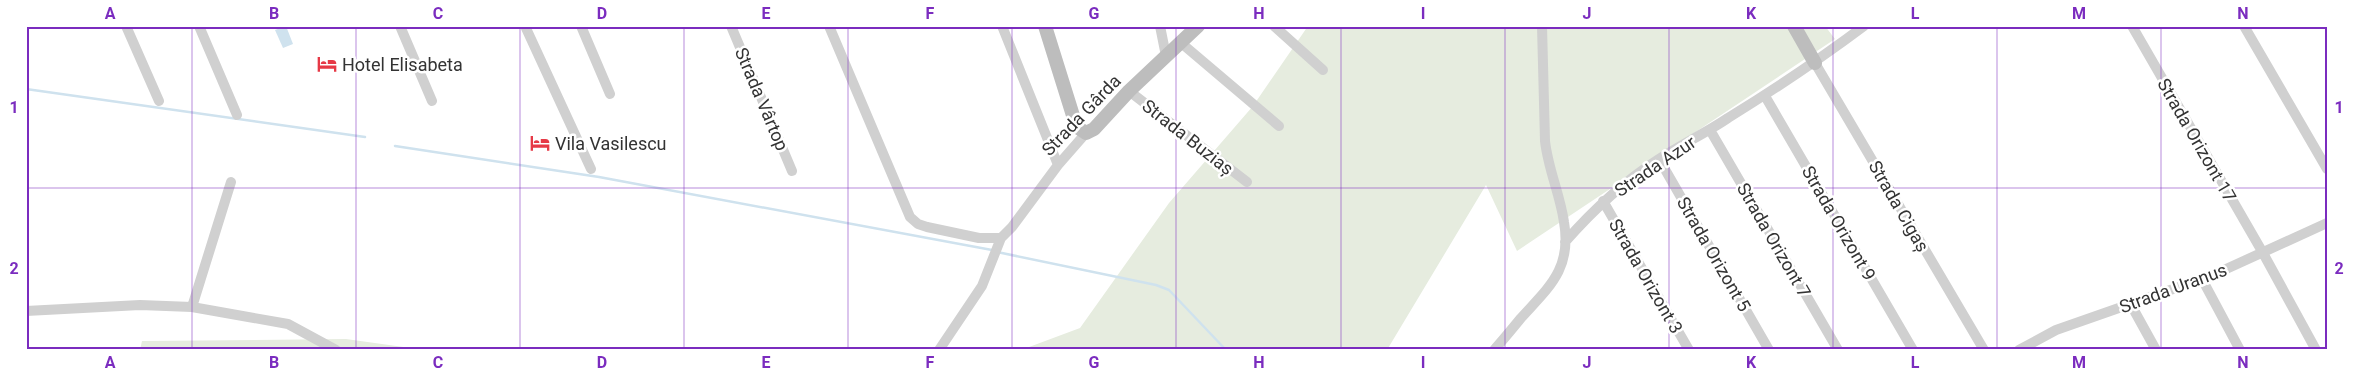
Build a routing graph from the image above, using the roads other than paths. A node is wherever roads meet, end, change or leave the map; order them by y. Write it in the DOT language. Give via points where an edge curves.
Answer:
graph roads {
  1 [pos="126,26"];
  2 [pos="199,26"];
  3 [pos="400,26"];
  4 [pos="525,26"];
  5 [pos="581,26"];
  6 [pos="731,26"];
  7 [pos="830,26"];
  8 [pos="1002,26"];
  9 [pos="1045,26"];
  10 [pos="1160,26"];
  11 [pos="1198,26"];
  12 [pos="1274,26"];
  13 [pos="1542,26"];
  14 [pos="1794,26"];
  15 [pos="1864,26"];
  16 [pos="2132,26"];
  17 [pos="2244,26"];
  18 [pos="1180,42"];
  19 [pos="1166,56"];
  20 [pos="1815,63"];
  21 [pos="1323,70"];
  22 [pos="1129,91"];
  23 [pos="610,94"];
  24 [pos="1765,96"];
  25 [pos="158,100"];
  26 [pos="432,101"];
  27 [pos="237,115"];
  28 [pos="1279,126"];
  29 [pos="1710,130"];
  30 [pos="1086,132"];
  31 [pos="1659,159"];
  32 [pos="1058,164"];
  33 [pos="590,169"];
  34 [pos="2327,170"];
  35 [pos="792,171"];
  36 [pos="231,182"];
  37 [pos="1247,182"];
  38 [pos="1603,201"];
  39 [pos="2327,223"];
  40 [pos="1000,241"];
  41 [pos="1565,242"];
  42 [pos="2263,253"];
  43 [pos="2202,279"];
  44 [pos="2130,303"];
  45 [pos="192,307"];
  46 [pos="26,311"];
  47 [pos="336,350"];
  48 [pos="939,350"];
  49 [pos="1494,350"];
  50 [pos="1689,350"];
  51 [pos="1769,350"];
  52 [pos="1838,350"];
  53 [pos="1913,350"];
  54 [pos="1984,350"];
  55 [pos="2019,350"];
  56 [pos="2156,350"];
  57 [pos="2240,350"];
  58 [pos="2316,350"];
  1 -- 25 [label="street"];
  2 -- 27 [label="street"];
  3 -- 26 [label="street"];
  4 -- 33 [label="street"];
  5 -- 23 [label="street"];
  6 -- 35 [label="street, Strada Vârtop"];
  7 -- 40 [label="street" via="910,217 927,227"];
  8 -- 32 [label="street"];
  9 -- 30 [label="street" via="1075,122"];
  10 -- 19 [label="street"];
  11 -- 18 [label="street, Strada Gârda"];
  12 -- 21 [label="street"];
  13 -- 41 [label="street" via="1547,160 1565,224"];
  14 -- 20 [label="street"];
  15 -- 20 [label="street, Strada Azur"];
  16 -- 42 [label="street, Strada Orizont 17"];
  17 -- 34 [label="street"];
  18 -- 19 [label="street, Strada Gârda"];
  18 -- 28 [label="street"];
  19 -- 22 [label="street, Strada Gârda"];
  20 -- 24 [label="street, Strada Azur"];
  20 -- 54 [label="street, Strada Cigaș"];
  22 -- 30 [label="street, Strada Gârda" via="1104,120"];
  22 -- 37 [label="street, Strada Buziaș"];
  24 -- 29 [label="street, Strada Azur"];
  24 -- 53 [label="street, Strada Orizont 9"];
  29 -- 31 [label="street, Strada Azur"];
  29 -- 52 [label="street, Strada Orizont 7"];
  30 -- 32 [label="street, Strada Gârda"];
  31 -- 38 [label="street, Strada Azur"];
  31 -- 51 [label="street, Strada Orizont 5"];
  32 -- 40 [label="street, Strada Gârda"];
  36 -- 45 [label="street"];
  38 -- 41 [label="street, Strada Azur"];
  38 -- 50 [label="street, Strada Orizont 3"];
  39 -- 42 [label="street, Strada Uranus"];
  40 -- 48 [label="street, Strada Gârda" via="982,286"];
  41 -- 49 [label="street" via="1558,275 1551,287"];
  42 -- 43 [label="street, Strada Uranus"];
  42 -- 58 [label="street, Strada Orizont 17"];
  43 -- 44 [label="street, Strada Uranus"];
  43 -- 57 [label="street"];
  44 -- 55 [label="street, Strada Uranus" via="2056,330"];
  44 -- 56 [label="street"];
  45 -- 46 [label="street" via="140,305"];
  45 -- 47 [label="street" via="288,324"];
}
